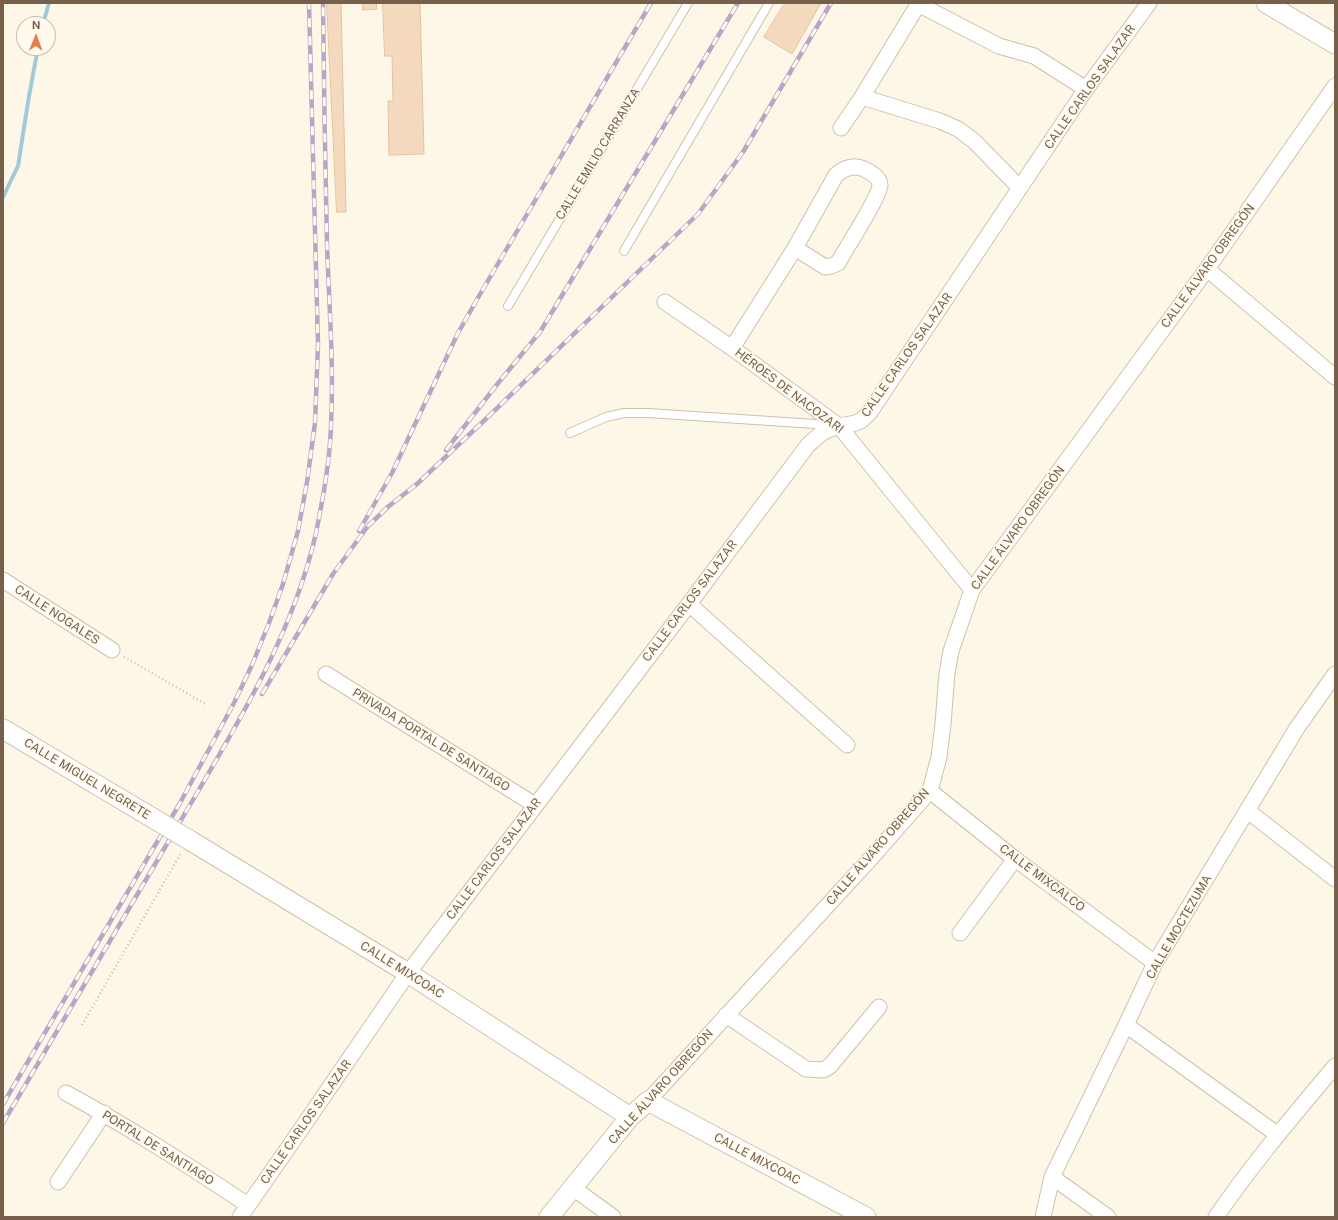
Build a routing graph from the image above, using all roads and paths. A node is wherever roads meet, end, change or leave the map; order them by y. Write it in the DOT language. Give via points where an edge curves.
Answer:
graph roads {
  1 [pos="688,3"];
  2 [pos="769,3"];
  3 [pos="1149,3"];
  4 [pos="1266,3"];
  5 [pos="918,4"];
  6 [pos="1335,44"];
  7 [pos="1335,86"];
  8 [pos="1086,89"];
  9 [pos="862,97"];
  10 [pos="841,128"];
  11 [pos="1020,188"];
  12 [pos="795,248"];
  13 [pos="624,251"];
  14 [pos="1207,269"];
  15 [pos="665,302"];
  16 [pos="508,306"];
  17 [pos="732,348"];
  18 [pos="1335,377"];
  19 [pos="840,426"];
  20 [pos="570,433"];
  21 [pos="3,580"];
  22 [pos="972,590"];
  23 [pos="689,604"];
  24 [pos="112,650"];
  25 [pos="326,674"];
  26 [pos="1335,674"];
  27 [pos="207,705"];
  28 [pos="3,729"];
  29 [pos="847,745"];
  30 [pos="930,791"];
  31 [pos="536,805"];
  32 [pos="1248,811"];
  33 [pos="171,829"];
  34 [pos="189,849"];
  35 [pos="1016,859"];
  36 [pos="1335,879"];
  37 [pos="960,933"];
  38 [pos="1155,963"];
  39 [pos="408,973"];
  40 [pos="879,1007"];
  41 [pos="726,1016"];
  42 [pos="82,1025"];
  43 [pos="1126,1025"];
  44 [pos="1335,1066"];
  45 [pos="66,1093"];
  46 [pos="648,1101"];
  47 [pos="104,1113"];
  48 [pos="630,1117"];
  49 [pos="1278,1135"];
  50 [pos="1052,1177"];
  51 [pos="58,1182"];
  52 [pos="573,1188"];
  53 [pos="244,1211"];
  54 [pos="846,1212"];
  55 [pos="549,1217"];
  56 [pos="613,1217"];
  57 [pos="866,1217"];
  58 [pos="1044,1217"];
  59 [pos="1108,1217"];
  60 [pos="1216,1217"];
  1 -- 16 [label="lane, CALLE EMILIO CARRANZA"];
  2 -- 13 [label="lane"];
  3 -- 8 [label="street, CALLE CARLOS SALAZAR"];
  4 -- 6 [label="street"];
  5 -- 8 [label="street" via="999,46 1034,56"];
  5 -- 9 [label="street"];
  7 -- 14 [label="street, CALLE ÁLVARO OBREGÓN"];
  8 -- 11 [label="street, CALLE CARLOS SALAZAR"];
  9 -- 10 [label="street"];
  9 -- 11 [label="street" via="958,129 974,141"];
  11 -- 19 [label="street, CALLE CARLOS SALAZAR" via="870,412 856,423"];
  12 -- 12 [label="street" via="836,175 844,168 863,168 878,178 880,184 876,197 838,263 825,267"];
  12 -- 17 [label="street"];
  14 -- 18 [label="street"];
  14 -- 22 [label="street, CALLE ÁLVARO OBREGÓN"];
  15 -- 17 [label="street, HÉROES DE NACOZARI"];
  17 -- 19 [label="street, HÉROES DE NACOZARI"];
  19 -- 20 [label="lane" via="624,413 606,417"];
  19 -- 22 [label="street, HÉROES DE NACOZARI"];
  19 -- 23 [label="street, CALLE CARLOS SALAZAR" via="823,432 808,445"];
  21 -- 24 [label="street, CALLE NOGALES"];
  22 -- 30 [label="street, CALLE ÁLVARO OBREGÓN" via="951,651 940,751"];
  23 -- 29 [label="street"];
  23 -- 31 [label="street, CALLE CARLOS SALAZAR"];
  24 -- 27 [label="path"];
  25 -- 31 [label="street, PRIVADA PORTAL DE SANTIAGO"];
  26 -- 32 [label="street, CALLE MOCTEZUMA" via="1297,728"];
  28 -- 33 [label="street, CALLE MIGUEL NEGRETE, bridge"];
  30 -- 35 [label="street, CALLE MIXCALCO"];
  30 -- 41 [label="street, CALLE ÁLVARO OBREGÓN"];
  31 -- 39 [label="street, CALLE CARLOS SALAZAR"];
  32 -- 36 [label="street"];
  32 -- 38 [label="street, CALLE MOCTEZUMA"];
  33 -- 34 [label="street, CALLE MIXCOAC, bridge"];
  34 -- 39 [label="street, CALLE MIXCOAC"];
  34 -- 42 [label="path" via="181,852"];
  35 -- 37 [label="street"];
  35 -- 38 [label="street, CALLE MIXCALCO"];
  38 -- 43 [label="street, CALLE MOCTEZUMA"];
  39 -- 48 [label="street, CALLE MIXCOAC"];
  39 -- 53 [label="street, CALLE CARLOS SALAZAR"];
  40 -- 41 [label="street" via="830,1066 823,1070 806,1069"];
  41 -- 46 [label="street, CALLE ÁLVARO OBREGÓN"];
  43 -- 49 [label="street"];
  43 -- 50 [label="street, CALLE MOCTEZUMA"];
  44 -- 49 [label="street"];
  45 -- 47 [label="street, PORTAL DE SANTIAGO"];
  46 -- 48 [label="street, CALLE ÁLVARO OBREGÓN"];
  46 -- 54 [label="street, CALLE MIXCOAC"];
  47 -- 51 [label="street"];
  47 -- 53 [label="street, PORTAL DE SANTIAGO" via="180,1160"];
  48 -- 52 [label="street, CALLE ÁLVARO OBREGÓN"];
  49 -- 60 [label="street"];
  50 -- 58 [label="street, CALLE MOCTEZUMA"];
  50 -- 59 [label="street"];
  52 -- 55 [label="street, CALLE ÁLVARO OBREGÓN"];
  52 -- 56 [label="street"];
  54 -- 57 [label="street, CALLE MIXCOAC"];
}
